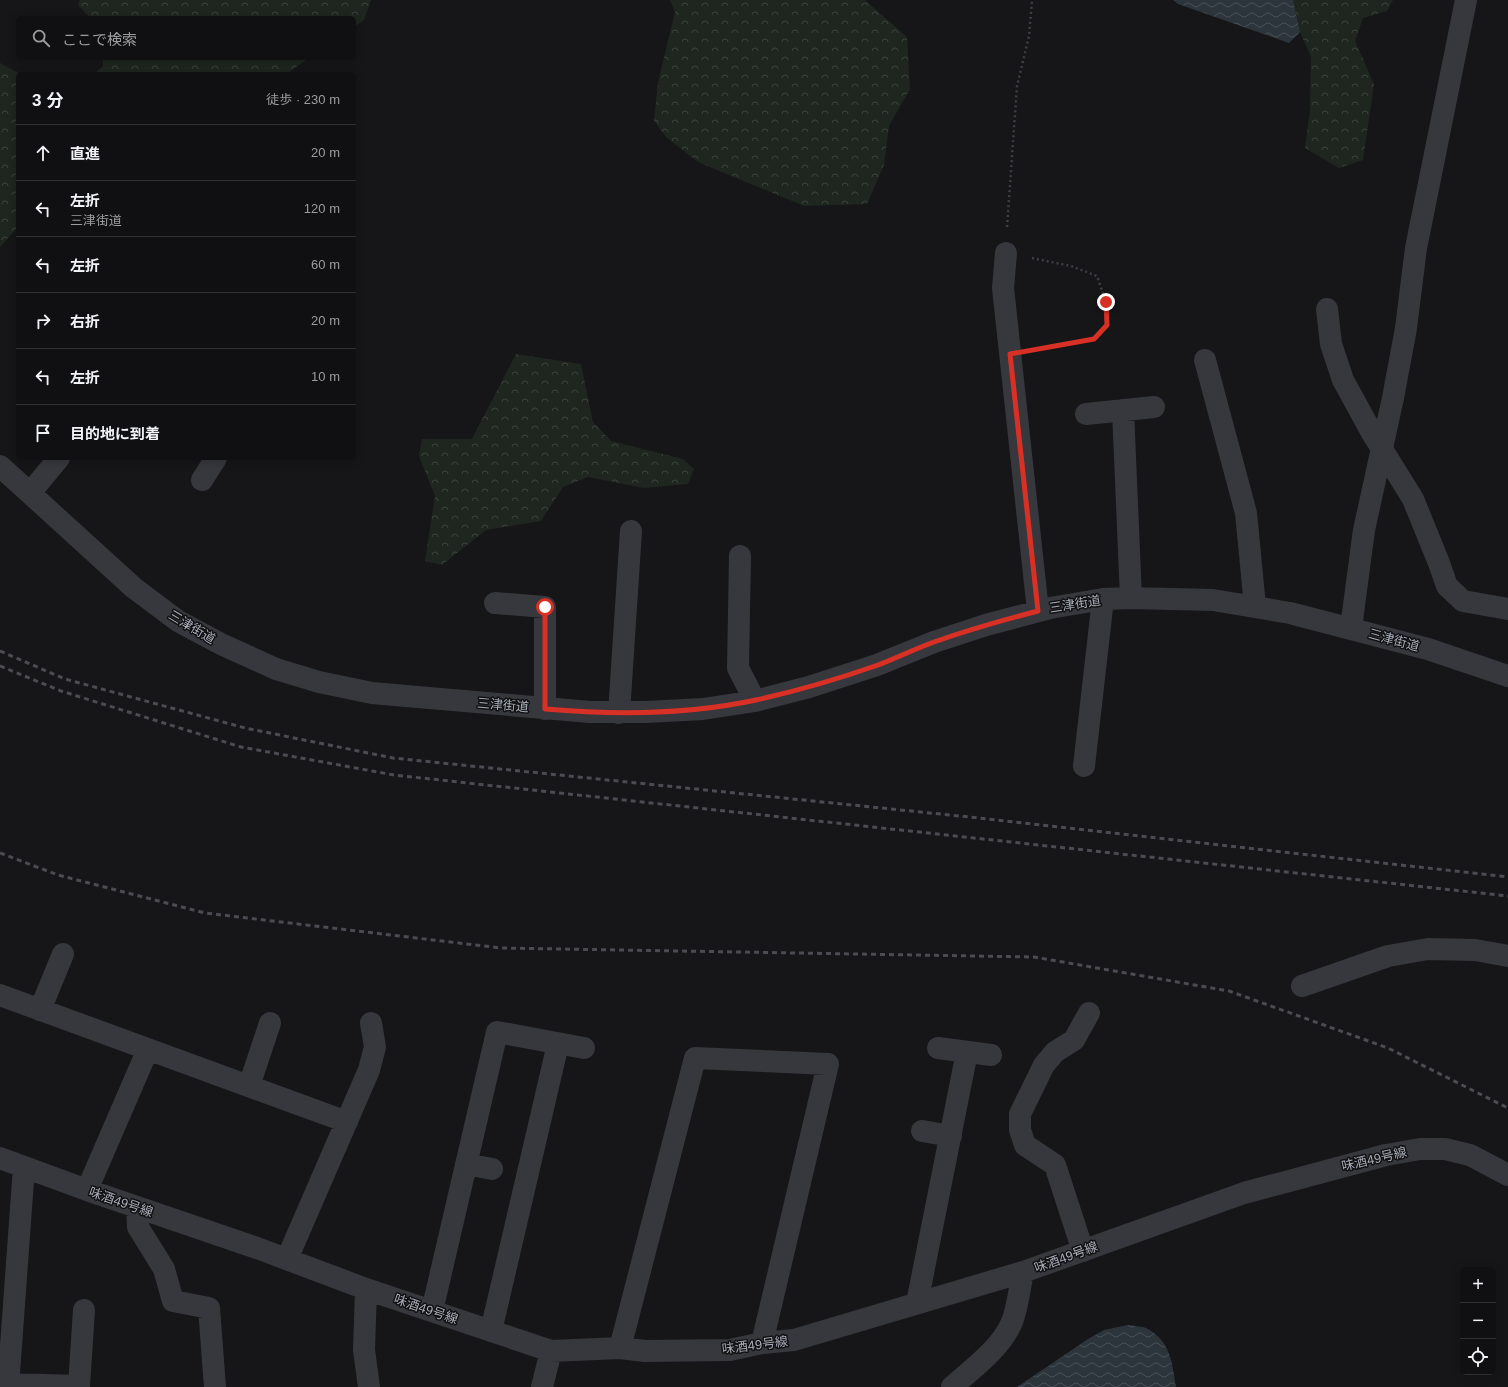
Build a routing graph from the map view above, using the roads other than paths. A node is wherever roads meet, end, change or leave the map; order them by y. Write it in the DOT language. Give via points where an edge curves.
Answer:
graph roads {
  1 [pos="1466,0"];
  2 [pos="1006,253"];
  3 [pos="1327,309"];
  4 [pos="1205,360"];
  5 [pos="1154,407"];
  6 [pos="1123,410"];
  7 [pos="1086,414"];
  8 [pos="1382,448"];
  9 [pos="57,460"];
  10 [pos="215,460"];
  11 [pos="0,466"];
  12 [pos="202,480"];
  13 [pos="30,493"];
  14 [pos="631,531"];
  15 [pos="740,556"];
  16 [pos="1131,598"];
  17 [pos="1103,599"];
  18 [pos="496,603"];
  19 [pos="1255,606"];
  20 [pos="1508,609"];
  21 [pos="1038,611"];
  22 [pos="1350,628"];
  23 [pos="1508,676"];
  24 [pos="755,700"];
  25 [pos="545,709"];
  26 [pos="620,713"];
  27 [pos="1084,766"];
  28 [pos="63,954"];
  29 [pos="1508,956"];
  30 [pos="1302,986"];
  31 [pos="0,995"];
  32 [pos="40,1010"];
  33 [pos="1089,1013"];
  34 [pos="270,1023"];
  35 [pos="371,1023"];
  36 [pos="558,1044"];
  37 [pos="584,1048"];
  38 [pos="938,1048"];
  39 [pos="148,1049"];
  40 [pos="967,1052"];
  41 [pos="991,1055"];
  42 [pos="249,1086"];
  43 [pos="347,1122"];
  44 [pos="922,1130"];
  45 [pos="951,1136"];
  46 [pos="0,1158"];
  47 [pos="466,1164"];
  48 [pos="24,1167"];
  49 [pos="492,1169"];
  50 [pos="1508,1174"];
  51 [pos="88,1190"];
  52 [pos="137,1208"];
  53 [pos="1083,1251"];
  54 [pos="287,1260"];
  55 [pos="1023,1272"];
  56 [pos="366,1289"];
  57 [pos="917,1303"];
  58 [pos="84,1310"];
  59 [pos="432,1311"];
  60 [pos="491,1331"];
  61 [pos="762,1343"];
  62 [pos="620,1348"];
  63 [pos="552,1351"];
  64 [pos="8,1385"];
  65 [pos="215,1387"];
  66 [pos="369,1387"];
  67 [pos="542,1387"];
  68 [pos="952,1387"];
  1 -- 8 [label="street" via="1416,248 1406,328"];
  2 -- 21 [label="street" via="1003,288"];
  3 -- 8 [label="street" via="1331,344 1343,380"];
  4 -- 19 [label="street" via="1246,513"];
  5 -- 6 [label="street"];
  6 -- 7 [label="street"];
  6 -- 16 [label="street"];
  8 -- 20 [label="street" via="1412,499 1447,586 1463,601"];
  8 -- 22 [label="street" via="1364,530"];
  9 -- 13 [label="street"];
  10 -- 12 [label="street"];
  11 -- 13 [label="street, 三津街道"];
  13 -- 25 [label="street, 三津街道" via="134,588 178,621 276,669 319,682 372,693"];
  14 -- 26 [label="street"];
  15 -- 24 [label="street" via="738,668"];
  16 -- 17 [label="street, 三津街道"];
  16 -- 19 [label="street, 三津街道" via="1212,600"];
  17 -- 21 [label="street, 三津街道"];
  17 -- 27 [label="street"];
  18 -- 25 [label="street" via="545,607"];
  19 -- 22 [label="street, 三津街道" via="1290,612"];
  21 -- 24 [label="street, 三津街道" via="949,637 877,665 808,687"];
  22 -- 23 [label="street, 三津街道" via="1428,649"];
  24 -- 26 [label="street, 三津街道" via="703,709"];
  25 -- 26 [label="street, 三津街道"];
  28 -- 32 [label="street"];
  29 -- 30 [label="street" via="1475,950 1428,948 1388,956"];
  31 -- 32 [label="street"];
  32 -- 39 [label="street"];
  33 -- 53 [label="street" via="1074,1040 1055,1052 1044,1065 1020,1114 1020,1130 1025,1145 1055,1165"];
  34 -- 42 [label="street"];
  35 -- 43 [label="street" via="375,1047"];
  36 -- 37 [label="street"];
  36 -- 47 [label="street" via="497,1032"];
  36 -- 60 [label="street"];
  38 -- 40 [label="street"];
  39 -- 42 [label="street"];
  39 -- 51 [label="street"];
  40 -- 41 [label="street"];
  40 -- 45 [label="street"];
  42 -- 43 [label="street"];
  43 -- 54 [label="street"];
  44 -- 45 [label="street"];
  45 -- 57 [label="street"];
  46 -- 48 [label="street, 味酒49号線"];
  47 -- 49 [label="street"];
  47 -- 59 [label="street"];
  48 -- 51 [label="street, 味酒49号線"];
  48 -- 64 [label="street"];
  50 -- 53 [label="street, 味酒49号線" via="1470,1154 1420,1148 1244,1193"];
  51 -- 52 [label="street, 味酒49号線"];
  52 -- 54 [label="street, 味酒49号線"];
  52 -- 65 [label="street" via="138,1228 164,1269 173,1302 209,1308"];
  53 -- 55 [label="street, 味酒49号線"];
  54 -- 56 [label="street, 味酒49号線"];
  55 -- 57 [label="street, 味酒49号線"];
  55 -- 68 [label="street" via="1012,1323 1006,1333 990,1353"];
  56 -- 59 [label="street, 味酒49号線"];
  56 -- 66 [label="street" via="364,1350"];
  57 -- 61 [label="street, 味酒49号線" via="794,1340"];
  58 -- 64 [label="street" via="79,1386"];
  59 -- 60 [label="street, 味酒49号線"];
  60 -- 63 [label="street, 味酒49号線"];
  61 -- 62 [label="street, 味酒49号線" via="730,1350 645,1351"];
  61 -- 62 [label="street" via="828,1064 695,1058"];
  62 -- 63 [label="street, 味酒49号線"];
  63 -- 67 [label="street"];
}
